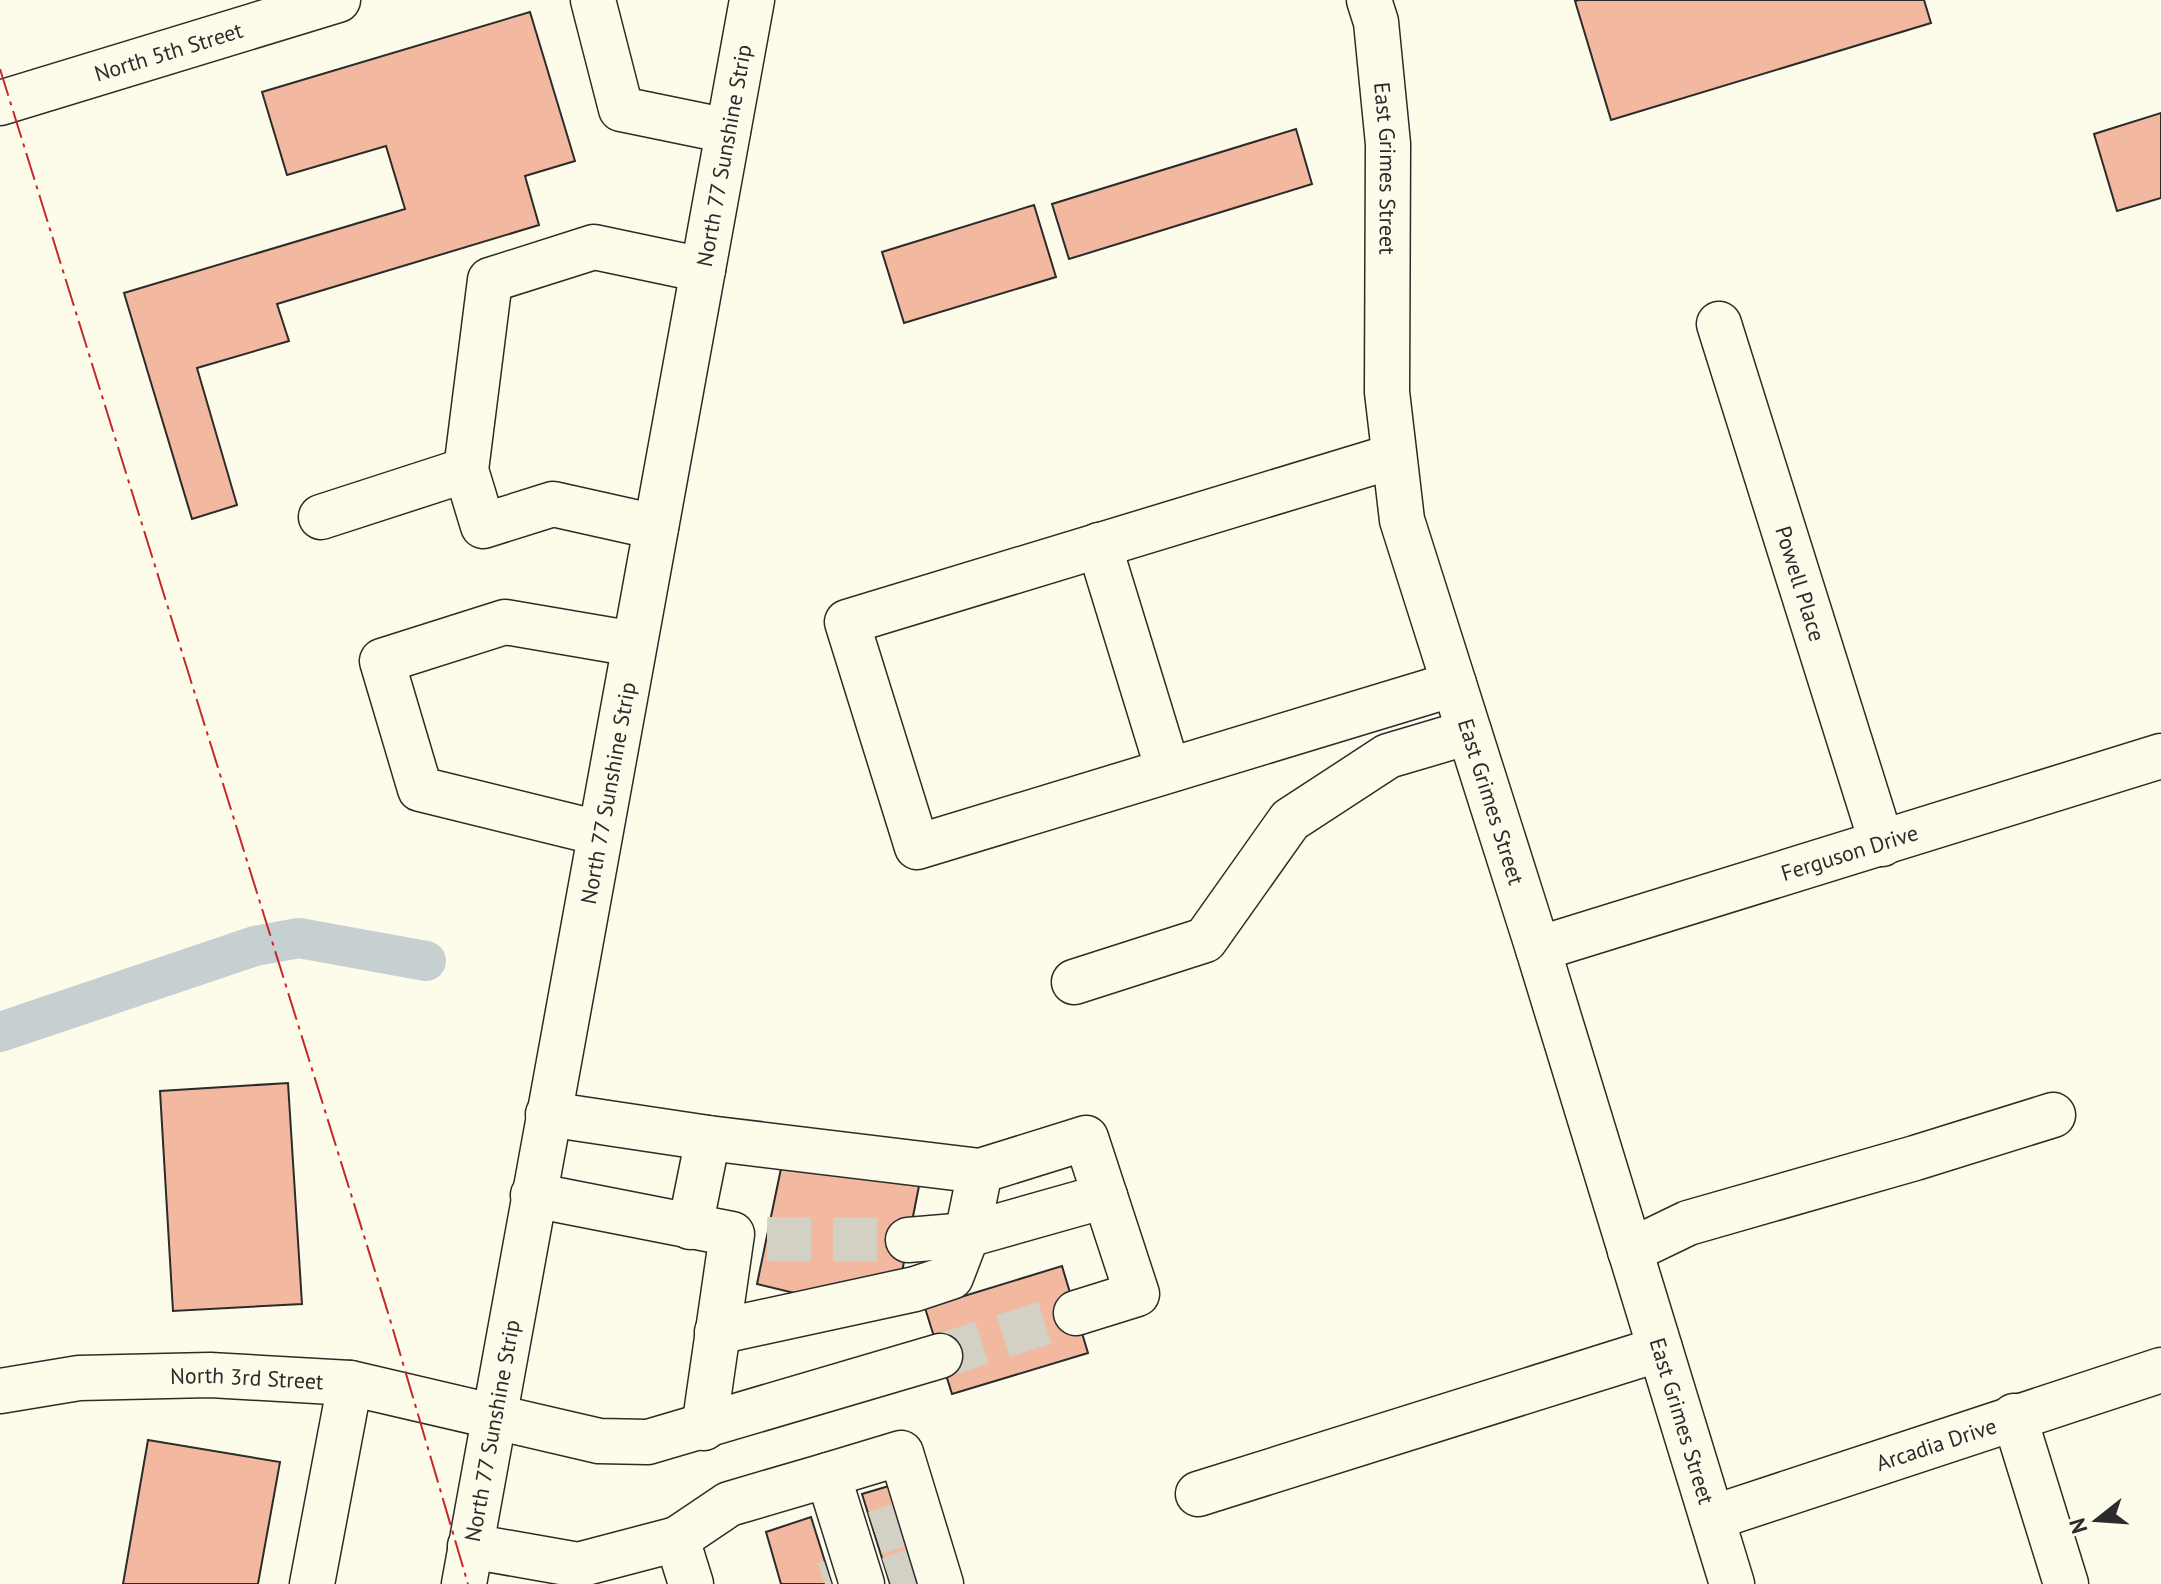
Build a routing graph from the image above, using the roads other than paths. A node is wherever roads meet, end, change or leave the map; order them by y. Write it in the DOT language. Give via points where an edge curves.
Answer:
graph roads {
  1 [pos="338,0"];
  2 [pos="593,0"];
  3 [pos="752,0"];
  4 [pos="1374,1"];
  5 [pos="0,103"];
  6 [pos="728,131"];
  7 [pos="703,270"];
  8 [pos="1719,324"];
  9 [pos="1394,456"];
  10 [pos="466,470"];
  11 [pos="321,517"];
  12 [pos="656,527"];
  13 [pos="1099,545"];
  14 [pos="634,644"];
  15 [pos="1454,684"];
  16 [pos="1469,732"];
  17 [pos="2161,756"];
  18 [pos="1168,770"];
  19 [pos="599,833"];
  20 [pos="1882,844"];
  21 [pos="1538,949"];
  22 [pos="1074,982"];
  23 [pos="548,1114"];
  24 [pos="2053,1115"];
  25 [pos="708,1138"];
  26 [pos="980,1171"];
  27 [pos="533,1195"];
  28 [pos="1105,1196"];
  29 [pos="730,1233"];
  30 [pos="967,1235"];
  31 [pos="908,1240"];
  32 [pos="1630,1251"];
  33 [pos="1076,1313"];
  34 [pos="717,1332"];
  35 [pos="1660,1349"];
  36 [pos="940,1356"];
  37 [pos="2161,1370"];
  38 [pos="350,1383"];
  39 [pos="0,1391"];
  40 [pos="492,1416"];
  41 [pos="2014,1416"];
  42 [pos="704,1428"];
  43 [pos="828,1475"];
  44 [pos="1198,1494"];
  45 [pos="1712,1518"];
  46 [pos="677,1539"];
  47 [pos="889,1561"];
  48 [pos="467,1565"];
  49 [pos="312,1584"];
  50 [pos="691,1584"];
  51 [pos="1732,1584"];
  52 [pos="2066,1584"];
  1 -- 5 [label="street, North 5th Street"];
  2 -- 6 [label="street" via="621,109"];
  3 -- 6 [label="street, North 77 Sunshine Strip"];
  4 -- 9 [label="street, East Grimes Street" via="1388,144 1387,392"];
  6 -- 7 [label="street, North 77 Sunshine Strip"];
  7 -- 10 [label="street" via="594,247 490,280"];
  7 -- 12 [label="street, North 77 Sunshine Strip"];
  8 -- 20 [label="street, Powell Place"];
  9 -- 13 [label="street"];
  9 -- 15 [label="street, East Grimes Street" via="1402,520"];
  10 -- 11 [label="street"];
  10 -- 12 [label="street" via="483,526 553,504"];
  12 -- 14 [label="street, North 77 Sunshine Strip"];
  13 -- 18 [label="street"];
  13 -- 18 [label="street" via="847,622 917,847"];
  14 -- 19 [label="street, North 77 Sunshine Strip"];
  14 -- 19 [label="street" via="505,622 382,661 420,789"];
  15 -- 16 [label="street, East Grimes Street"];
  15 -- 18 [label="street"];
  16 -- 21 [label="street, East Grimes Street"];
  16 -- 22 [label="street" via="1388,756 1290,820 1205,940"];
  17 -- 20 [label="street, Ferguson Drive"];
  19 -- 23 [label="street, North 77 Sunshine Strip"];
  20 -- 21 [label="street, Ferguson Drive"];
  21 -- 32 [label="street, East Grimes Street"];
  23 -- 25 [label="street"];
  23 -- 27 [label="street, North 77 Sunshine Strip"];
  24 -- 32 [label="street" via="1688,1223"];
  25 -- 26 [label="street"];
  25 -- 29 [label="street"];
  26 -- 28 [label="street" via="1086,1138"];
  26 -- 30 [label="street"];
  27 -- 29 [label="street"];
  27 -- 40 [label="street, North 77 Sunshine Strip"];
  28 -- 30 [label="street"];
  28 -- 33 [label="street" via="1137,1294"];
  29 -- 34 [label="street"];
  30 -- 31 [label="street"];
  30 -- 34 [label="street" via="951,1277"];
  32 -- 35 [label="street, East Grimes Street"];
  34 -- 42 [label="street"];
  35 -- 44 [label="street"];
  35 -- 45 [label="street, East Grimes Street"];
  36 -- 42 [label="street, North 3rd Street"];
  37 -- 41 [label="street, Arcadia Drive"];
  38 -- 39 [label="street, North 3rd Street" via="210,1375 79,1378"];
  38 -- 40 [label="street, North 3rd Street"];
  38 -- 49 [label="street"];
  40 -- 42 [label="street, North 3rd Street" via="599,1441 648,1442"];
  40 -- 48 [label="street, North 77 Sunshine Strip"];
  41 -- 45 [label="street, Arcadia Drive"];
  41 -- 52 [label="street"];
  43 -- 46 [label="street" via="729,1504"];
  43 -- 47 [label="street"];
  43 -- 47 [label="street" via="901,1453"];
  45 -- 51 [label="street, East Grimes Street"];
  46 -- 48 [label="street" via="578,1565"];
  46 -- 50 [label="street"];
}
